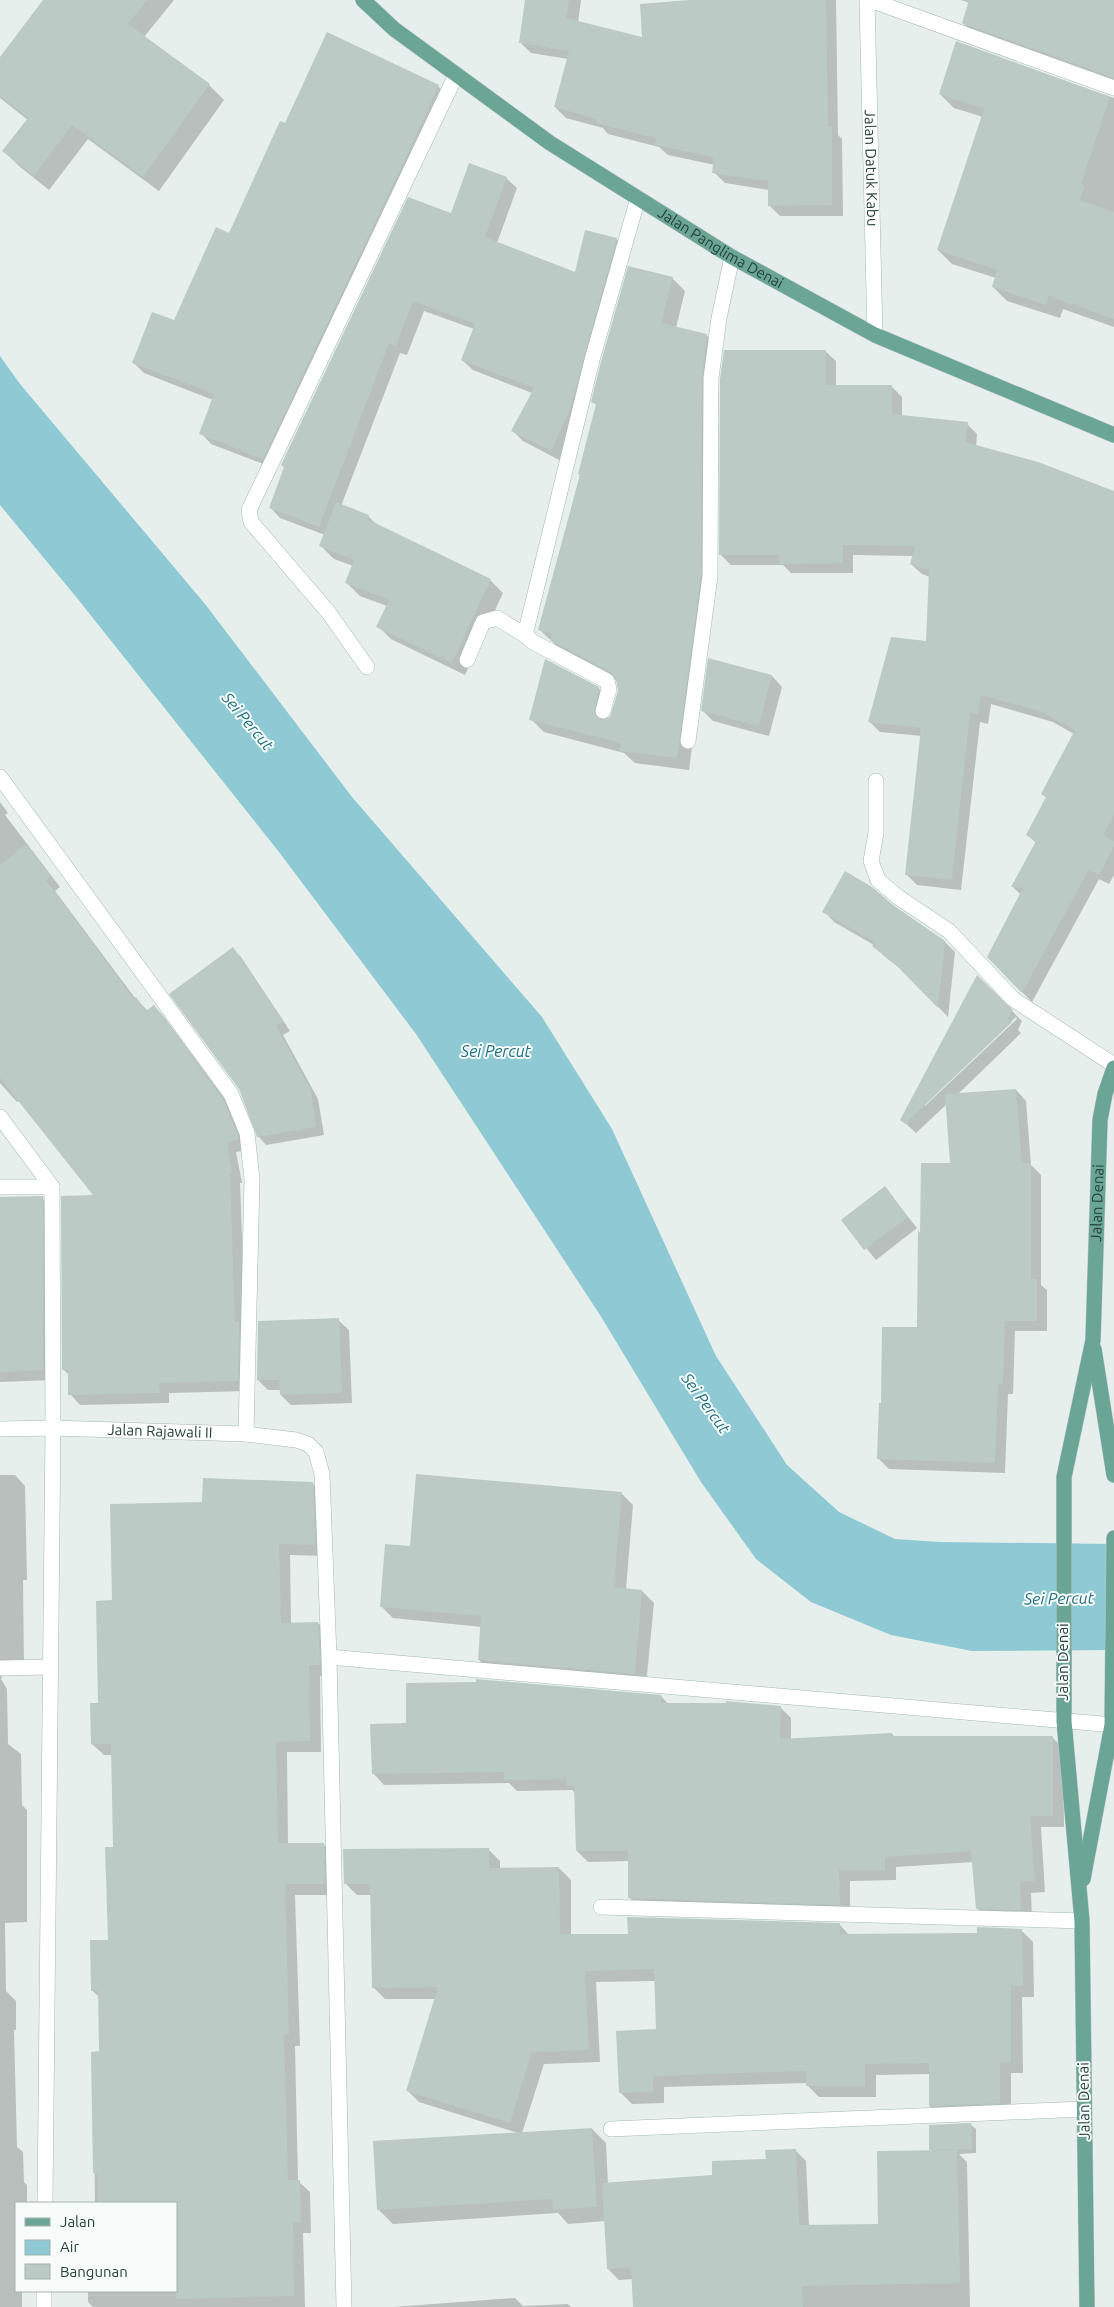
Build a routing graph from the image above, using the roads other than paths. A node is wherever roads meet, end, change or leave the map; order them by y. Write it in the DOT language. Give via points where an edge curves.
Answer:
graph roads {
  1 [pos="363,0"];
  2 [pos="869,0"];
  3 [pos="456,74"];
  4 [pos="1114,88"];
  5 [pos="638,198"];
  6 [pos="732,257"];
  7 [pos="875,335"];
  8 [pos="1114,435"];
  9 [pos="525,635"];
  10 [pos="467,660"];
  11 [pos="367,667"];
  12 [pos="603,711"];
  13 [pos="688,741"];
  14 [pos="0,777"];
  15 [pos="876,781"];
  16 [pos="1114,1066"];
  17 [pos="0,1118"];
  18 [pos="0,1186"];
  19 [pos="52,1187"];
  20 [pos="1093,1340"];
  21 [pos="0,1428"];
  22 [pos="53,1428"];
  23 [pos="246,1434"];
  24 [pos="1114,1475"];
  25 [pos="1114,1538"];
  26 [pos="330,1657"];
  27 [pos="50,1667"];
  28 [pos="0,1668"];
  29 [pos="1113,1685"];
  30 [pos="1064,1721"];
  31 [pos="1113,1725"];
  32 [pos="1080,1896"];
  33 [pos="602,1906"];
  34 [pos="1082,1921"];
  35 [pos="1084,2109"];
  36 [pos="611,2129"];
  37 [pos="45,2202"];
  38 [pos="44,2292"];
  39 [pos="44,2307"];
  40 [pos="344,2307"];
  41 [pos="1088,2307"];
  1 -- 3 [label="main road, Jalan Panglima Denai" via="394,29"];
  2 -- 4 [label="street"];
  2 -- 7 [label="street, Jalan Datuk Kabu"];
  3 -- 5 [label="main road, Jalan Panglima Denai" via="550,143"];
  3 -- 11 [label="street" via="249,510 251,522 329,613"];
  5 -- 6 [label="main road, Jalan Panglima Denai"];
  5 -- 9 [label="street" via="592,360"];
  6 -- 7 [label="main road, Jalan Panglima Denai"];
  6 -- 13 [label="street" via="711,378 710,576"];
  7 -- 8 [label="main road, Jalan Panglima Denai"];
  9 -- 10 [label="street" via="497,618 483,622"];
  9 -- 12 [label="street" via="607,681 609,689"];
  14 -- 23 [label="street" via="231,1094 247,1133 252,1179"];
  15 -- 16 [label="street" via="876,833 871,861 878,880 949,931 1013,999"];
  16 -- 20 [label="main road, Jalan Denai" via="1100,1120"];
  17 -- 19 [label="street"];
  18 -- 19 [label="street"];
  19 -- 22 [label="street"];
  20 -- 24 [label="main road, Jalan Denai"];
  20 -- 30 [label="main road, Jalan Denai" via="1064,1476"];
  21 -- 22 [label="street, Jalan Rajawali II"];
  22 -- 23 [label="street, Jalan Rajawali II"];
  22 -- 27 [label="street"];
  23 -- 26 [label="street, Jalan Rajawali II" via="296,1440 308,1444 316,1452 322,1474"];
  25 -- 29 [label="main road, Jalan Denai"];
  26 -- 30 [label="street"];
  26 -- 40 [label="street"];
  27 -- 28 [label="street"];
  27 -- 37 [label="street"];
  29 -- 31 [label="main road, Jalan Denai"];
  30 -- 31 [label="street"];
  30 -- 32 [label="main road, Jalan Denai"];
  31 -- 32 [label="main road, Jalan Denai"];
  32 -- 34 [label="main road, Jalan Denai"];
  33 -- 34 [label="street"];
  34 -- 35 [label="main road, Jalan Denai"];
  35 -- 36 [label="street"];
  35 -- 41 [label="main road, Jalan Denai"];
  38 -- 39 [label="street"];
}
